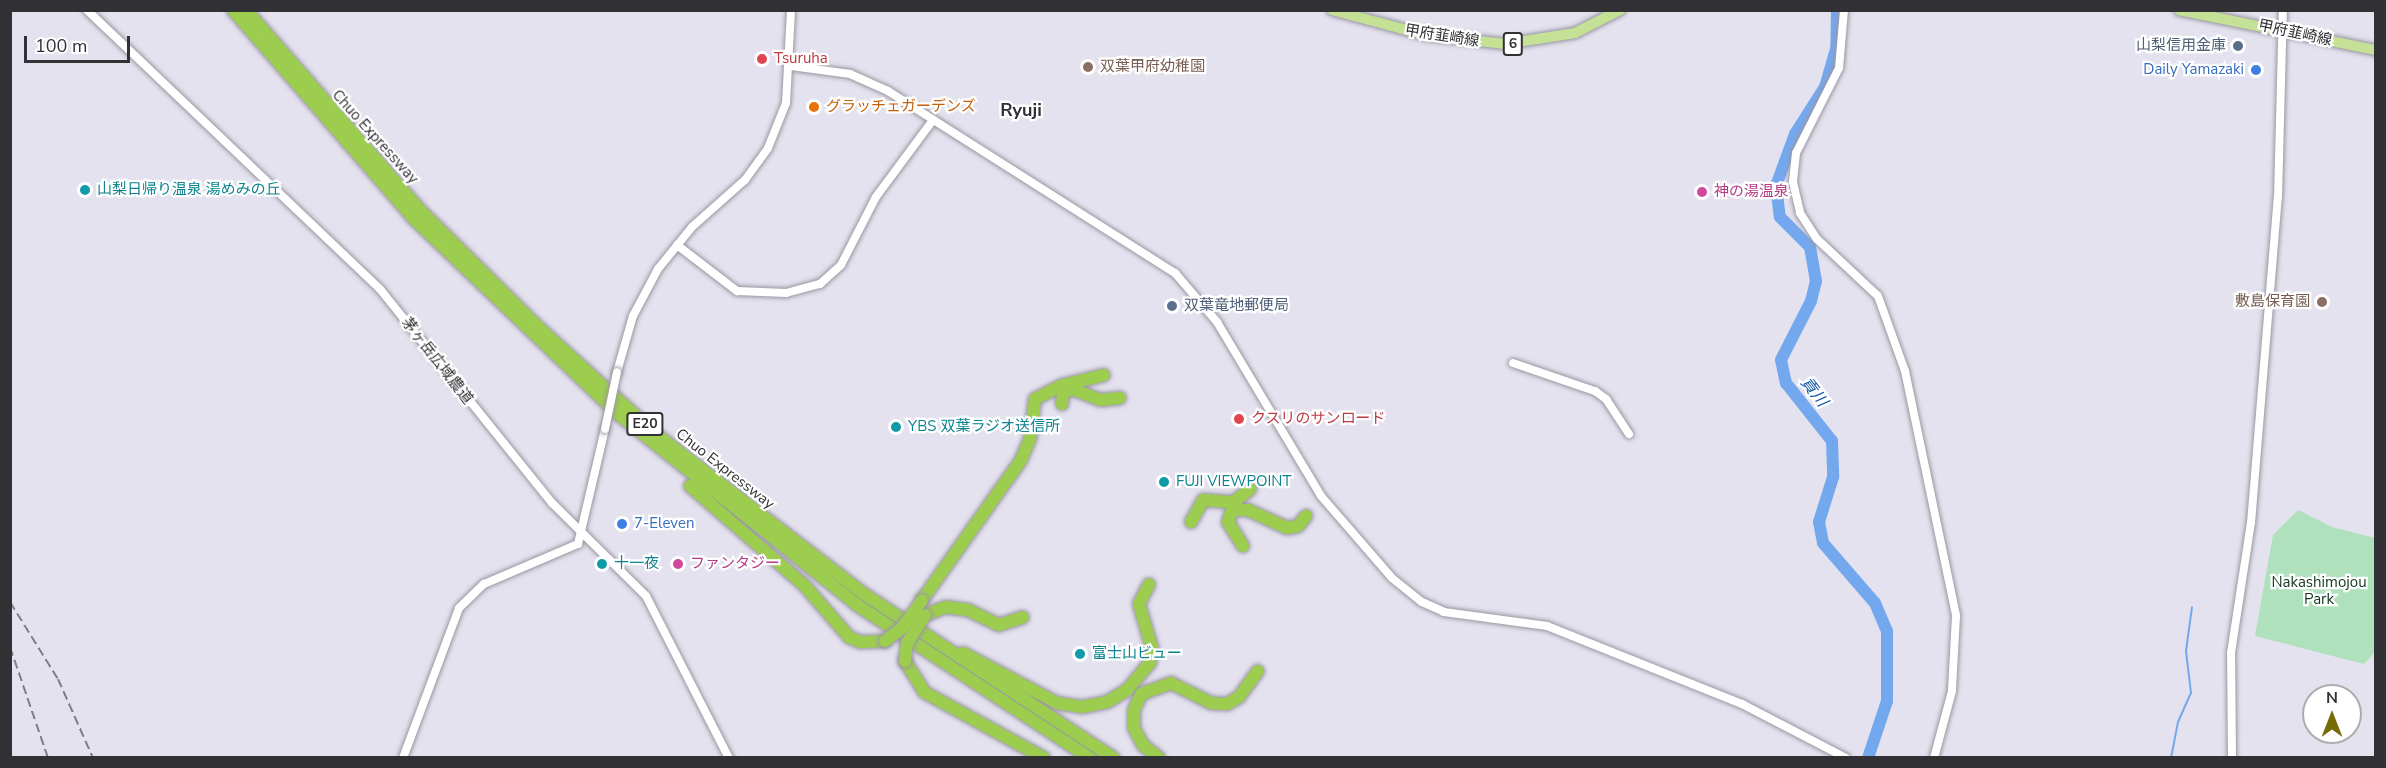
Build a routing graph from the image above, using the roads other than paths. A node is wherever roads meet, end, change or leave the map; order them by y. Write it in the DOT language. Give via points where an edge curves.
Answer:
graph roads {
  1 [pos="87,10"];
  2 [pos="233,10"];
  3 [pos="246,10"];
  4 [pos="792,10"];
  5 [pos="1332,10"];
  6 [pos="1620,10"];
  7 [pos="1844,10"];
  8 [pos="2179,10"];
  9 [pos="2283,10"];
  10 [pos="2279,29"];
  11 [pos="2376,50"];
  12 [pos="791,66"];
  13 [pos="933,120"];
  14 [pos="676,245"];
  15 [pos="1513,363"];
  16 [pos="1104,375"];
  17 [pos="1120,398"];
  18 [pos="618,414"];
  19 [pos="1031,418"];
  20 [pos="1629,435"];
  21 [pos="1250,489"];
  22 [pos="1306,516"];
  23 [pos="1191,522"];
  24 [pos="583,530"];
  25 [pos="1243,546"];
  26 [pos="1149,584"];
  27 [pos="864,594"];
  28 [pos="1023,618"];
  29 [pos="1258,671"];
  30 [pos="404,758"];
  31 [pos="729,758"];
  32 [pos="1044,758"];
  33 [pos="1090,758"];
  34 [pos="1114,758"];
  35 [pos="1159,758"];
  36 [pos="1846,758"];
  37 [pos="1934,758"];
  38 [pos="2232,758"];
  1 -- 24 [label="street, 茅ヶ岳広域農道" via="380,289 524,471"];
  2 -- 18 [label="highway, Chuo Expressway / E20" via="413,218"];
  3 -- 27 [label="highway, Chuo Expressway / E20" via="374,160 536,325 693,465"];
  4 -- 12 [label="street"];
  5 -- 6 [label="main road, 甲府韮崎線 / 6" via="1425,35 1505,44 1575,33"];
  7 -- 37 [label="street" via="1839,68 1796,153 1793,182 1800,213 1813,234 1878,296 1905,371 1956,616 1953,691"];
  8 -- 10 [label="main road, 甲府韮崎線"];
  9 -- 10 [label="street"];
  10 -- 11 [label="main road, 甲府韮崎線"];
  10 -- 38 [label="street" via="2278,197 2251,523 2231,653"];
  12 -- 13 [label="street" via="858,77"];
  12 -- 14 [label="street" via="781,119 760,161"];
  13 -- 14 [label="street" via="876,197 841,265 820,284 786,293 737,291"];
  13 -- 36 [label="street" via="1175,273 1217,322 1321,496 1405,591 1444,612 1520,620 1564,632 1742,704"];
  14 -- 24 [label="street, bridge" via="645,290 617,372"];
  15 -- 20 [label="street" via="1595,391 1606,399"];
  16 -- 19 [label="highway" via="1044,393 1032,404"];
  17 -- 19 [label="highway" via="1100,400 1072,389 1063,392 1065,406 1044,401"];
  18 -- 19 [label="highway, bridge" via="685,482 804,585 849,637 860,642 885,641 902,628 1021,460 1030,439"];
  18 -- 33 [label="highway, Chuo Expressway / E20" via="857,605"];
  21 -- 23 [label="highway" via="1234,502 1203,500"];
  22 -- 25 [label="highway" via="1298,525 1287,528 1248,510 1232,510 1228,522"];
  24 -- 30 [label="street" via="578,544 568,552 484,584 459,608"];
  24 -- 31 [label="street, 茅ヶ岳広域農道" via="654,607"];
  26 -- 27 [label="highway" via="1139,612 1151,643 1150,663 1118,697 1082,706 1057,703 1016,684"];
  27 -- 34 [label="highway, Chuo Expressway / E20"];
  28 -- 32 [label="highway, bridge" via="999,625 968,610 946,607 925,615 907,643 905,661 924,692"];
  29 -- 35 [label="highway" via="1239,697 1227,704 1211,703 1171,683 1141,694 1134,710 1134,728 1143,745"];
}
